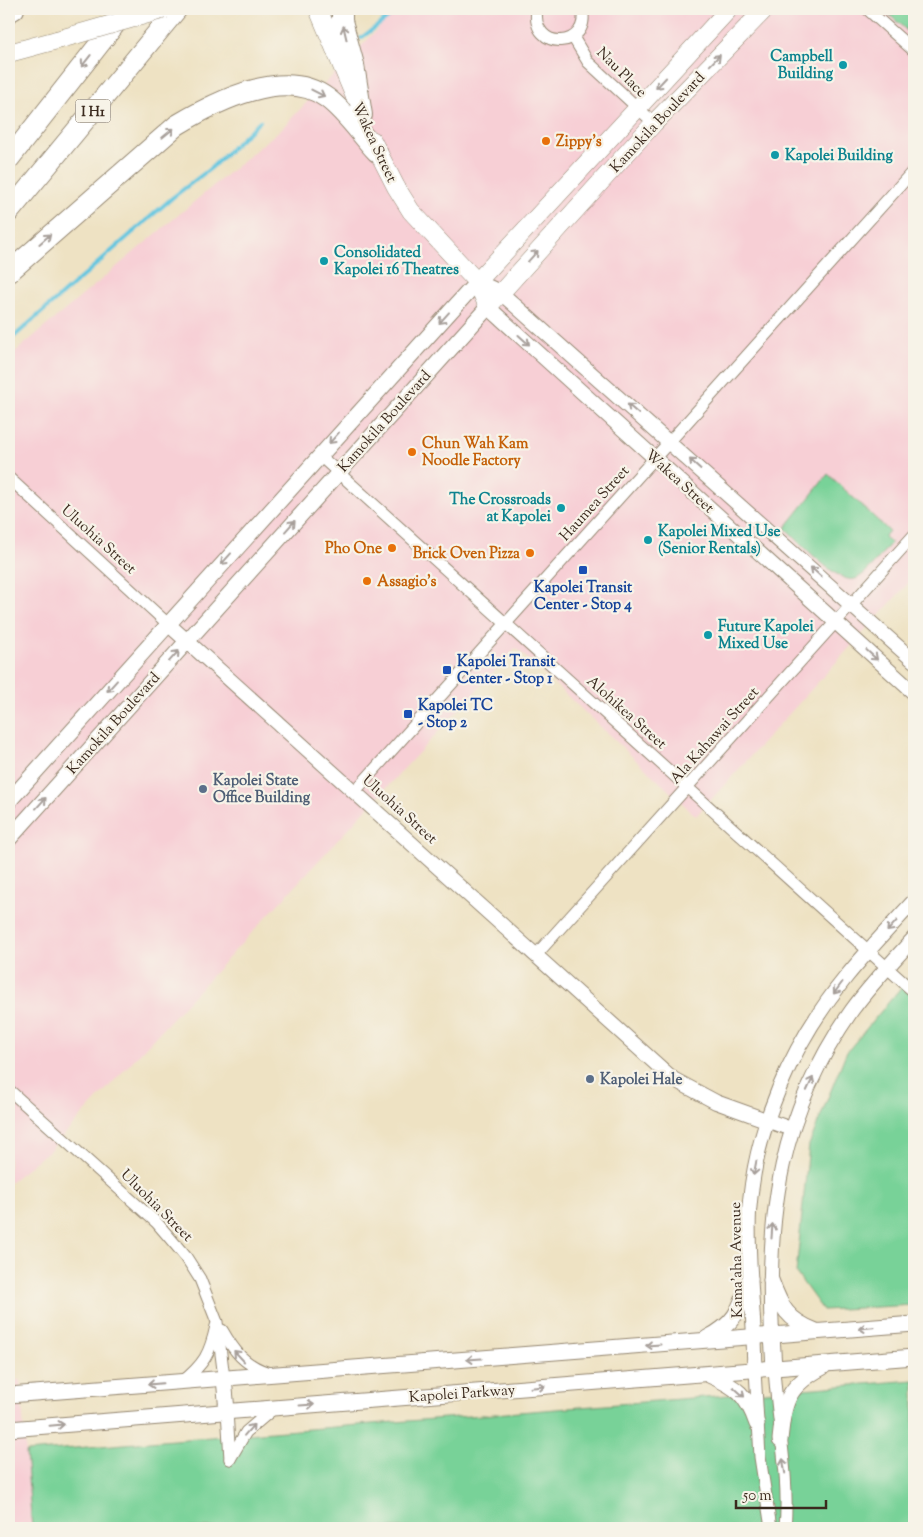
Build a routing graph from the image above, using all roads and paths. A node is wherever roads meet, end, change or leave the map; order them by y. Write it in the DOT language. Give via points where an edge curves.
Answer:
graph roads {
  1 [pos="14,9"];
  2 [pos="127,9"];
  3 [pos="165,9"];
  4 [pos="177,9"];
  5 [pos="308,9"];
  6 [pos="318,9"];
  7 [pos="342,9"];
  8 [pos="537,9"];
  9 [pos="582,9"];
  10 [pos="729,9"];
  11 [pos="765,9"];
  12 [pos="866,9"];
  13 [pos="9,12"];
  14 [pos="326,31"];
  15 [pos="573,36"];
  16 [pos="150,43"];
  17 [pos="914,51"];
  18 [pos="9,53"];
  19 [pos="637,109"];
  20 [pos="362,115"];
  21 [pos="654,124"];
  22 [pos="377,152"];
  23 [pos="9,159"];
  24 [pos="914,170"];
  25 [pos="9,212"];
  26 [pos="9,229"];
  27 [pos="9,272"];
  28 [pos="477,282"];
  29 [pos="501,293"];
  30 [pos="488,307"];
  31 [pos="670,441"];
  32 [pos="319,455"];
  33 [pos="654,458"];
  34 [pos="338,472"];
  35 [pos="9,478"];
  36 [pos="914,535"];
  37 [pos="852,605"];
  38 [pos="836,622"];
  39 [pos="168,624"];
  40 [pos="505,624"];
  41 [pos="188,641"];
  42 [pos="914,661"];
  43 [pos="914,693"];
  44 [pos="687,787"];
  45 [pos="356,790"];
  46 [pos="9,801"];
  47 [pos="9,839"];
  48 [pos="914,901"];
  49 [pos="914,938"];
  50 [pos="869,950"];
  51 [pos="536,955"];
  52 [pos="887,967"];
  53 [pos="914,992"];
  54 [pos="9,1090"];
  55 [pos="767,1121"];
  56 [pos="791,1130"];
  57 [pos="750,1278"];
  58 [pos="771,1280"];
  59 [pos="217,1322"];
  60 [pos="914,1324"];
  61 [pos="817,1332"];
  62 [pos="772,1335"];
  63 [pos="754,1337"];
  64 [pos="702,1341"];
  65 [pos="914,1357"];
  66 [pos="829,1364"];
  67 [pos="774,1368"];
  68 [pos="755,1370"];
  69 [pos="275,1374"];
  70 [pos="706,1374"];
  71 [pos="224,1378"];
  72 [pos="182,1382"];
  73 [pos="9,1395"];
  74 [pos="274,1408"];
  75 [pos="227,1411"];
  76 [pos="757,1424"];
  77 [pos="9,1429"];
  78 [pos="780,1440"];
  79 [pos="771,1528"];
  80 [pos="786,1528"];
  1 -- 13 [label="highway"];
  2 -- 23 [label="highway, I H1, one-way"];
  3 -- 18 [label="main road, bridge"];
  4 -- 16 [label="highway, I H1"];
  5 -- 14 [label="main road"];
  6 -- 14 [label="main road, Wakea Street"];
  20 -- 7 [label="highway, one-way"];
  8 -- 15 [label="street" via="537,24 545,36 559,41"];
  9 -- 15 [label="street" via="582,25"];
  10 -- 19 [label="main road, Kamokila Boulevard, one-way"];
  21 -- 11 [label="main road, Kamokila Boulevard, one-way"];
  12 -- 17 [label="street"];
  14 -- 20 [label="main road, Wakea Street"];
  15 -- 19 [label="street, Nau Place" via="588,62"];
  16 -- 25 [label="highway, I H1"];
  16 -- 26 [label="highway" via="89,129"];
  19 -- 21 [label="street, Nau Place"];
  19 -- 28 [label="main road, Kamokila Boulevard"];
  20 -- 22 [label="main road, Wakea Street"];
  29 -- 21 [label="main road, Kamokila Boulevard, one-way"];
  27 -- 22 [label="highway, one-way" via="177,126 208,106 234,96 278,85 307,88 327,98"];
  22 -- 28 [label="main road, Wakea Street" via="411,211"];
  24 -- 31 [label="street, Haumea Street"];
  28 -- 29 [label="main road, Wakea Street"];
  28 -- 30 [label="main road, Wakea Street"];
  28 -- 32 [label="main road, Kamokila Boulevard, one-way"];
  29 -- 30 [label="main road, Kamokila Boulevard"];
  31 -- 29 [label="street, Wakea Street, one-way"];
  30 -- 33 [label="street, Wakea Street, one-way"];
  30 -- 34 [label="main road, Kamokila Boulevard"];
  31 -- 33 [label="street, Haumea Street"];
  37 -- 31 [label="street, Wakea Street, one-way"];
  32 -- 34 [label="street, Alohikea Street"];
  32 -- 39 [label="main road, Kamokila Boulevard, one-way"];
  33 -- 38 [label="street, Wakea Street"];
  33 -- 40 [label="street, Haumea Street"];
  34 -- 40 [label="street, Alohikea Street"];
  41 -- 34 [label="main road, Kamokila Boulevard, one-way"];
  35 -- 39 [label="street, Uluohia Street"];
  36 -- 37 [label="street, Ala Kahawai Street"];
  37 -- 38 [label="street, Ala Kahawai Street"];
  37 -- 42 [label="street, Wakea Street"];
  38 -- 43 [label="street, Wakea Street, one-way"];
  38 -- 44 [label="street, Ala Kahawai Street"];
  39 -- 41 [label="street, Uluohia Street"];
  39 -- 46 [label="main road, Kamokila Boulevard, one-way"];
  40 -- 44 [label="street, Alohikea Street"];
  40 -- 45 [label="street, Haumea Street"];
  41 -- 45 [label="street, Uluohia Street"];
  47 -- 41 [label="main road, Kamokila Boulevard, one-way"];
  44 -- 50 [label="street, Alohikea Street"];
  44 -- 51 [label="street, Ala Kahawai Street"];
  45 -- 51 [label="street, Uluohia Street"];
  48 -- 50 [label="street, Kama'aha Avenue, one-way"];
  49 -- 52 [label="street"];
  50 -- 52 [label="street, Alohikea Street"];
  50 -- 55 [label="street, Kama'aha Avenue, one-way" via="836,990 804,1039 789,1066"];
  51 -- 55 [label="street, Uluohia Street" via="673,1079 716,1102"];
  52 -- 53 [label="street, Alohikea Street"];
  56 -- 52 [label="street, one-way" via="824,1055 853,1009"];
  54 -- 59 [label="street, Uluohia Street" via="174,1240 200,1279"];
  55 -- 56 [label="street, Uluohia Street"];
  55 -- 57 [label="street, Kama'aha Avenue, one-way" via="752,1184"];
  58 -- 56 [label="street, one-way" via="773,1214"];
  57 -- 63 [label="street, Kama'aha Avenue"];
  57 -- 64 [label="main road" via="736,1316 720,1332"];
  58 -- 61 [label="main road" via="785,1312"];
  58 -- 62 [label="street"];
  69 -- 59 [label="street, one-way" via="257,1369 239,1357"];
  59 -- 71 [label="street, Uluohia Street"];
  59 -- 72 [label="street" via="208,1354"];
  60 -- 61 [label="main road, one-way"];
  61 -- 62 [label="main road"];
  62 -- 63 [label="main road"];
  62 -- 67 [label="main road"];
  63 -- 64 [label="main road"];
  63 -- 68 [label="main road"];
  64 -- 69 [label="main road, one-way"];
  65 -- 66 [label="main road, Kapolei Parkway"];
  66 -- 67 [label="main road, Kapolei Parkway"];
  66 -- 78 [label="main road" via="808,1374 791,1389"];
  67 -- 68 [label="main road, Kapolei Parkway"];
  67 -- 78 [label="street"];
  68 -- 70 [label="main road, Kapolei Parkway"];
  68 -- 76 [label="street"];
  69 -- 71 [label="main road"];
  74 -- 70 [label="main road, Kapolei Parkway, one-way"];
  70 -- 76 [label="main road, one-way" via="742,1393"];
  71 -- 72 [label="main road"];
  71 -- 75 [label="main road"];
  72 -- 73 [label="main road, one-way"];
  74 -- 75 [label="main road, Kapolei Parkway"];
  75 -- 74 [label="street, one-way" via="230,1458 246,1432"];
  77 -- 75 [label="main road, Kapolei Parkway, one-way"];
  76 -- 79 [label="street" via="762,1481"];
  80 -- 78 [label="street, one-way" via="786,1483"];
}
